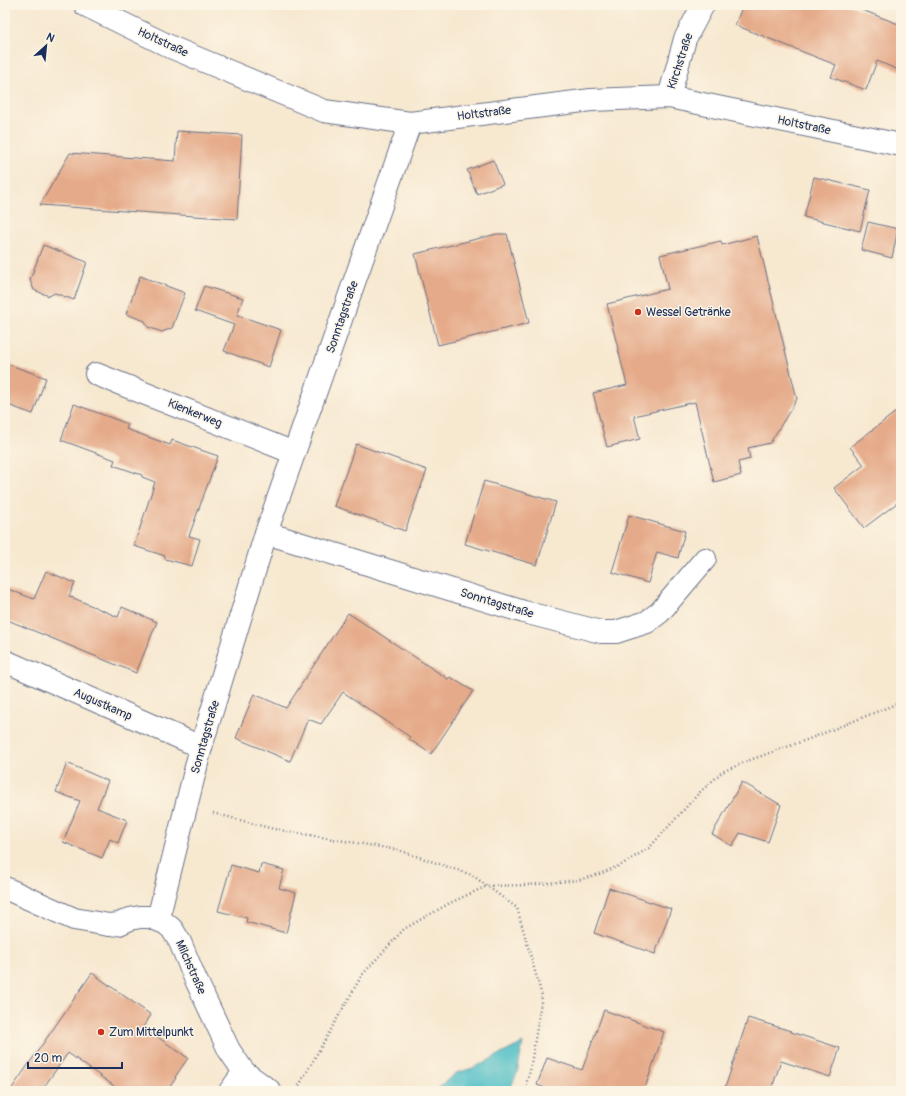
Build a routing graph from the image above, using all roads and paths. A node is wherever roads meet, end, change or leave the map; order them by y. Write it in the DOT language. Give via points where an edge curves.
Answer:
graph roads {
  1 [pos="85,5"];
  2 [pos="703,5"];
  3 [pos="669,96"];
  4 [pos="410,123"];
  5 [pos="901,145"];
  6 [pos="96,374"];
  7 [pos="294,453"];
  8 [pos="266,533"];
  9 [pos="705,559"];
  10 [pos="5,661"];
  11 [pos="901,702"];
  12 [pos="201,747"];
  13 [pos="186,806"];
  14 [pos="487,886"];
  15 [pos="5,888"];
  16 [pos="158,920"];
  17 [pos="244,1072"];
  18 [pos="230,1091"];
  19 [pos="270,1091"];
  20 [pos="296,1091"];
  21 [pos="524,1091"];
  1 -- 4 [label="street, Holtstraße" via="173,48 324,111"];
  2 -- 3 [label="street, Kirchstraße" via="685,39"];
  3 -- 4 [label="street, Holtstraße" via="591,100"];
  3 -- 5 [label="street, Holtstraße"];
  4 -- 7 [label="street, Sonntagstraße"];
  6 -- 7 [label="street, Kienkerweg"];
  7 -- 8 [label="street, Sonntagstraße"];
  8 -- 9 [label="street, Sonntagstraße" via="524,612 601,632 616,632 647,622 660,612"];
  8 -- 12 [label="street, Sonntagstraße"];
  10 -- 12 [label="street, Augustkamp"];
  11 -- 14 [label="path" via="722,772 699,793 649,848 621,865 579,880"];
  12 -- 13 [label="street, Sonntagstraße"];
  13 -- 14 [label="path" via="274,829 398,850 472,875"];
  13 -- 16 [label="street, Sonntagstraße"];
  14 -- 20 [label="path" via="404,929 362,975"];
  14 -- 21 [label="path" via="517,908 542,996 530,1071"];
  15 -- 16 [label="street, Milchstraße" via="86,922 108,926 140,917"];
  16 -- 17 [label="street, Milchstraße" via="177,935 228,1050"];
  17 -- 18 [label="street"];
  17 -- 19 [label="street, Milchstraße"];
}
